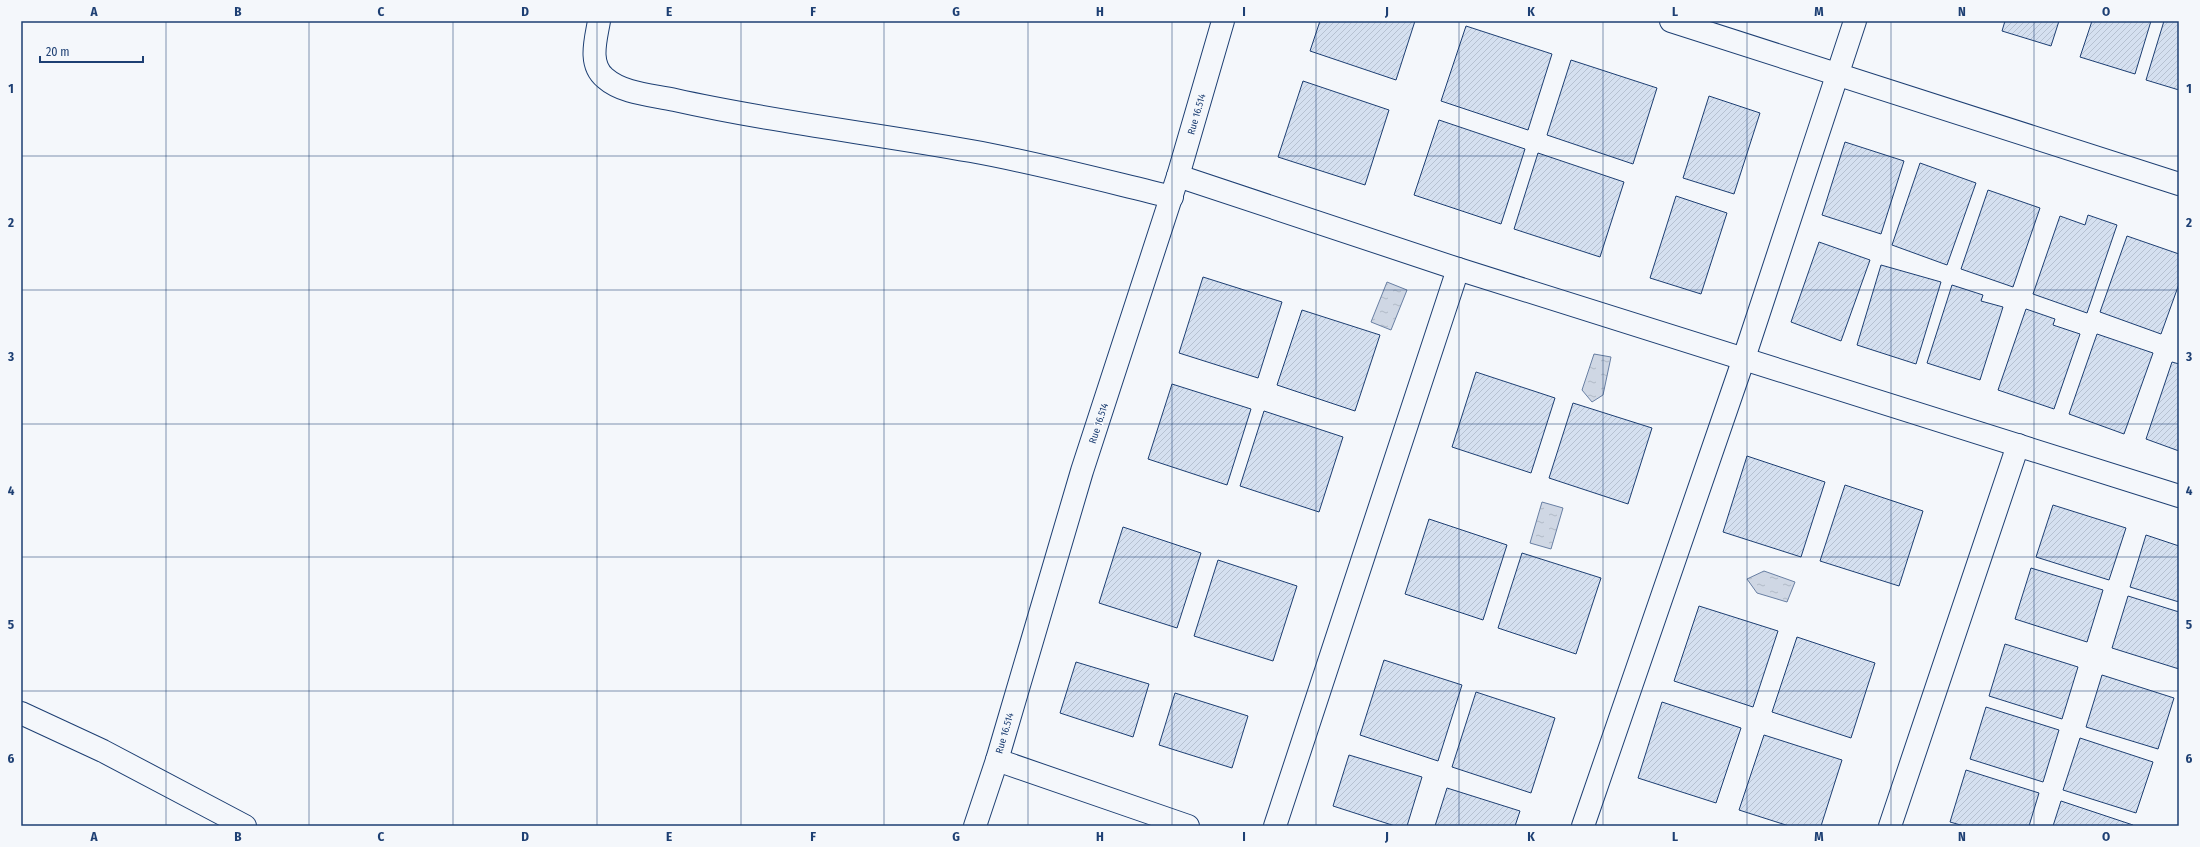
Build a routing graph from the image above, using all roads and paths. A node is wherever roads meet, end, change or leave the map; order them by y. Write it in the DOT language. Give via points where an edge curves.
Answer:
graph roads {
  1 [pos="599,21"];
  2 [pos="1223,21"];
  3 [pos="1671,21"];
  4 [pos="1855,21"];
  5 [pos="1838,74"];
  6 [pos="1178,176"];
  7 [pos="2179,184"];
  8 [pos="1172,197"];
  9 [pos="1458,269"];
  10 [pos="1744,358"];
  11 [pos="2018,445"];
  12 [pos="2179,496"];
  13 [pos="21,713"];
  14 [pos="997,760"];
  15 [pos="245,826"];
  16 [pos="975,826"];
  17 [pos="1188,826"];
  18 [pos="1275,826"];
  19 [pos="1583,826"];
  20 [pos="1890,826"];
  1 -- 8 [label="street" via="594,47 595,63 599,73 606,80 626,89 720,110 1032,163"];
  2 -- 6 [label="street, Rue 16.514"];
  3 -- 5 [label="street"];
  4 -- 5 [label="street"];
  5 -- 7 [label="street"];
  5 -- 10 [label="street"];
  6 -- 8 [label="street, Rue 16.514"];
  6 -- 9 [label="street"];
  8 -- 14 [label="street, Rue 16.514" via="1082,471"];
  9 -- 10 [label="street"];
  9 -- 18 [label="street"];
  10 -- 11 [label="street"];
  10 -- 19 [label="street"];
  11 -- 12 [label="street"];
  11 -- 20 [label="street"];
  13 -- 15 [label="street" via="103,751"];
  14 -- 16 [label="street, Rue 16.514"];
  14 -- 17 [label="street"];
}
